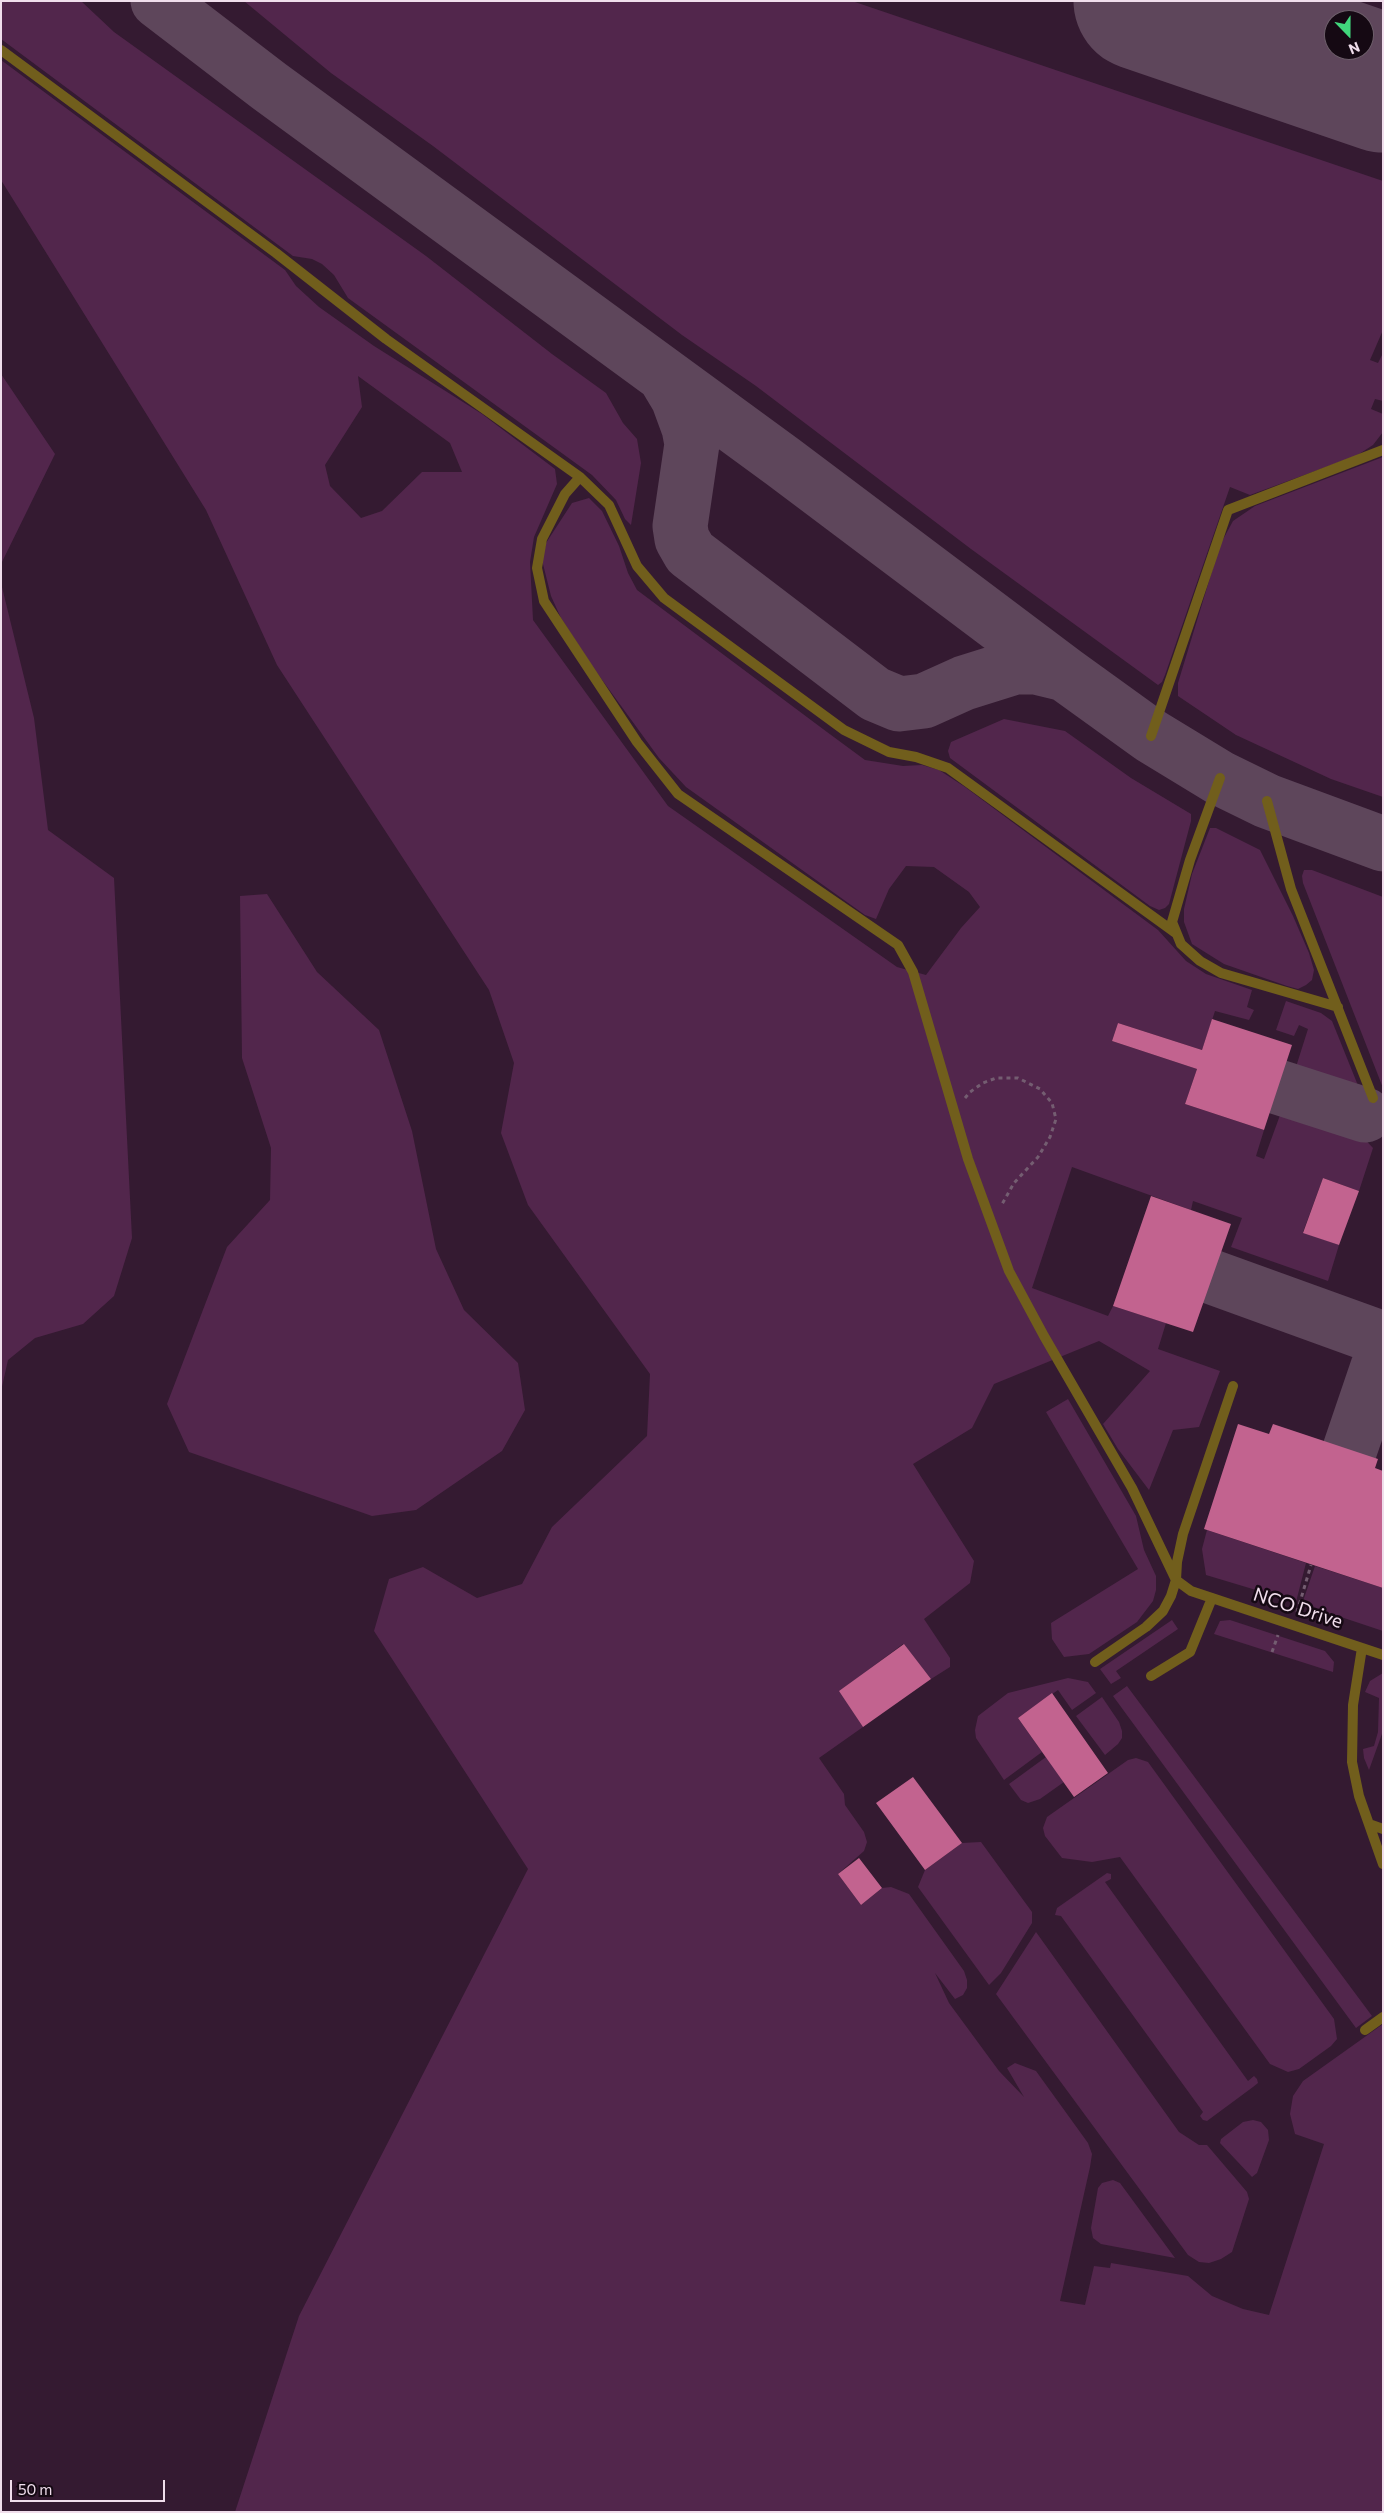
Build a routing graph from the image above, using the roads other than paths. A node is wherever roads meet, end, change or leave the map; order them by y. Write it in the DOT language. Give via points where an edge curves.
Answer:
graph roads {
  1 [pos="1,50"];
  2 [pos="1383,450"];
  3 [pos="580,477"];
  4 [pos="1151,736"];
  5 [pos="1220,778"];
  6 [pos="1267,802"];
  7 [pos="1177,934"];
  8 [pos="1338,1007"];
  9 [pos="1373,1098"];
  10 [pos="1234,1386"];
  11 [pos="1176,1580"];
  12 [pos="1212,1598"];
  13 [pos="1362,1648"];
  14 [pos="1383,1655"];
  15 [pos="1095,1662"];
  16 [pos="1151,1676"];
  17 [pos="1369,1824"];
  18 [pos="1383,1829"];
  19 [pos="1383,1864"];
  20 [pos="1383,2017"];
  21 [pos="1365,2030"];
  1 -- 3 [label="lane" via="276,253 386,339"];
  2 -- 4 [label="lane" via="1228,510"];
  3 -- 7 [label="lane" via="609,505 637,566 664,598 844,730 889,752 948,768"];
  3 -- 11 [label="lane" via="566,494 542,539 537,568 544,600 637,742 678,794 898,945 913,972 956,1122 1009,1271 1132,1488"];
  5 -- 7 [label="lane" via="1179,894 1172,922"];
  6 -- 8 [label="lane" via="1290,889"];
  7 -- 8 [label="lane" via="1182,944 1200,961 1221,973"];
  8 -- 9 [label="lane"];
  10 -- 11 [label="lane" via="1183,1534"];
  11 -- 12 [label="lane, NCO Drive" via="1191,1591"];
  11 -- 15 [label="lane" via="1162,1611 1146,1627"];
  12 -- 13 [label="lane, NCO Drive"];
  12 -- 16 [label="lane" via="1190,1652"];
  13 -- 14 [label="lane, NCO Drive"];
  13 -- 17 [label="lane" via="1353,1705 1352,1762"];
  17 -- 18 [label="lane"];
  17 -- 19 [label="lane"];
  20 -- 21 [label="lane"];
}
